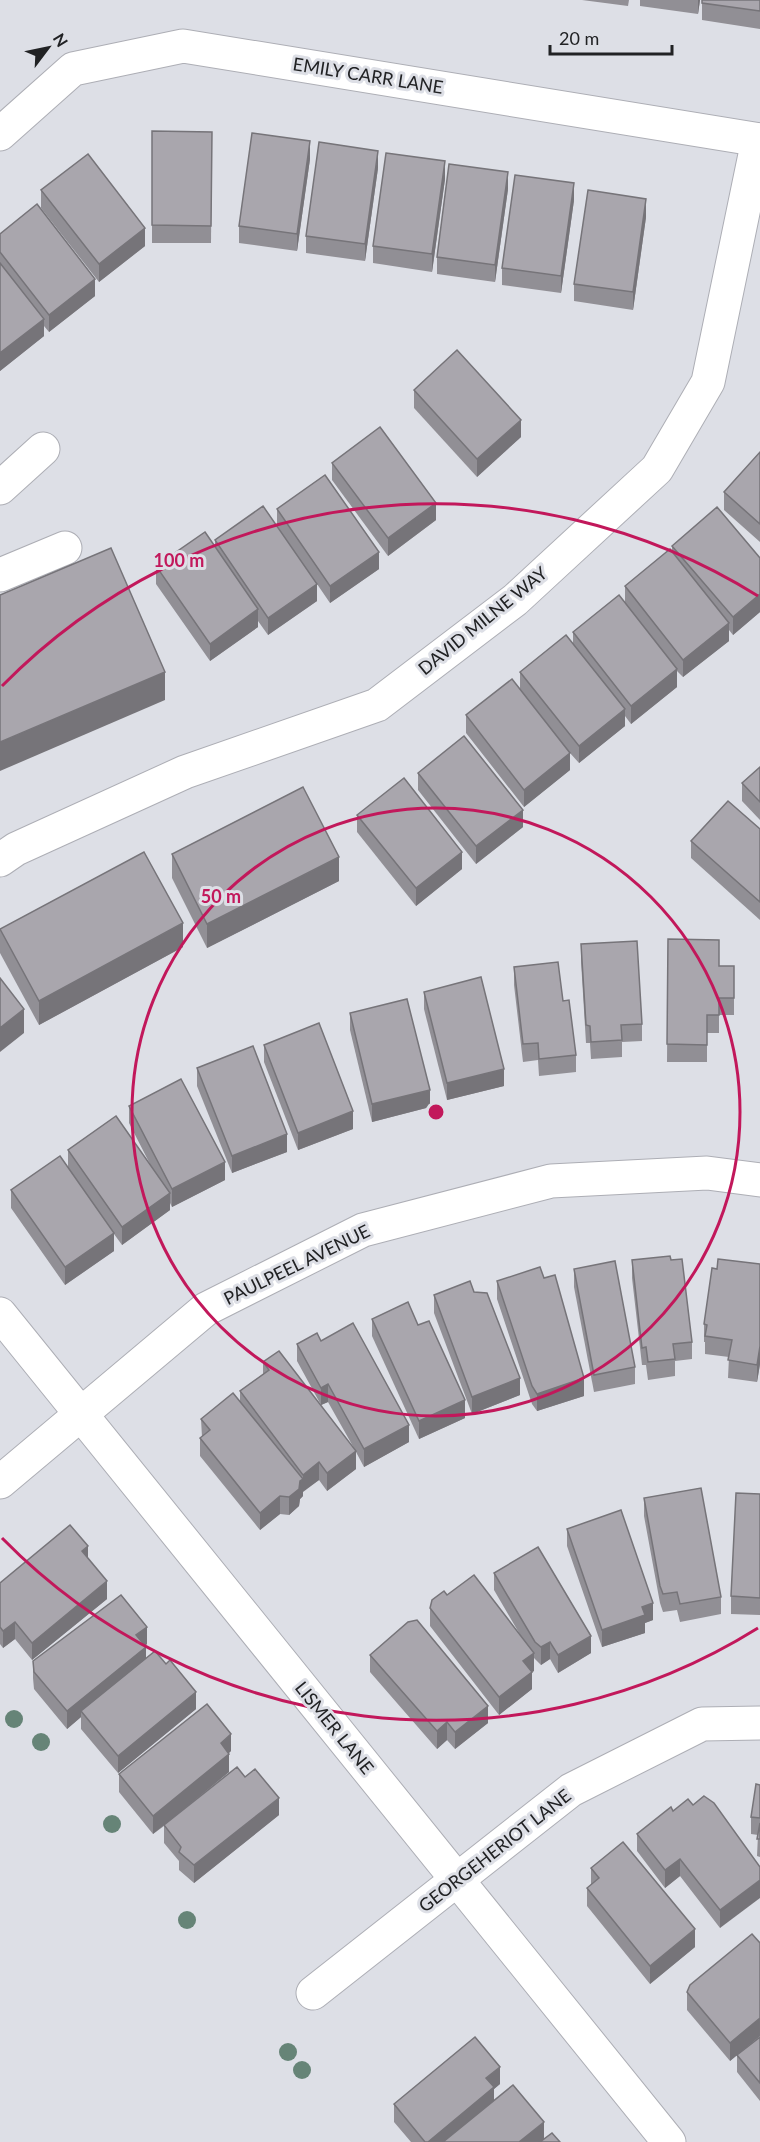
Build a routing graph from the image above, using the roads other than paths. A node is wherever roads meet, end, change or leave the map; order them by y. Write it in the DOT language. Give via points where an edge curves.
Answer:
graph roads {
  1 [pos="0,134"];
  2 [pos="759,140"];
  3 [pos="43,449"];
  4 [pos="0,488"];
  5 [pos="65,548"];
  6 [pos="0,575"];
  7 [pos="0,860"];
  8 [pos="760,1180"];
  9 [pos="0,1314"];
  10 [pos="81,1414"];
  11 [pos="0,1482"];
  12 [pos="760,1723"];
  13 [pos="456,1880"];
  14 [pos="313,1993"];
  15 [pos="669,2142"];
  1 -- 2 [label="street, EMILY CARR LANE" via="73,69 183,46"];
  2 -- 7 [label="street, DAVID MILNE WAY" via="708,382 657,469 515,600 377,705 185,772 16,849"];
  3 -- 4 [label="street"];
  5 -- 6 [label="street"];
  8 -- 10 [label="street, PAULPEEL AVENUE" via="706,1173 551,1181 363,1230 206,1309"];
  9 -- 10 [label="street, LISMER LANE"];
  10 -- 11 [label="street, PAULPEEL AVENUE"];
  10 -- 13 [label="street, LISMER LANE"];
  12 -- 13 [label="street, GEORGEHERIOT LANE" via="702,1724 571,1790"];
  13 -- 14 [label="street, GEORGEHERIOT LANE"];
  13 -- 15 [label="street, LISMER LANE"];
}
